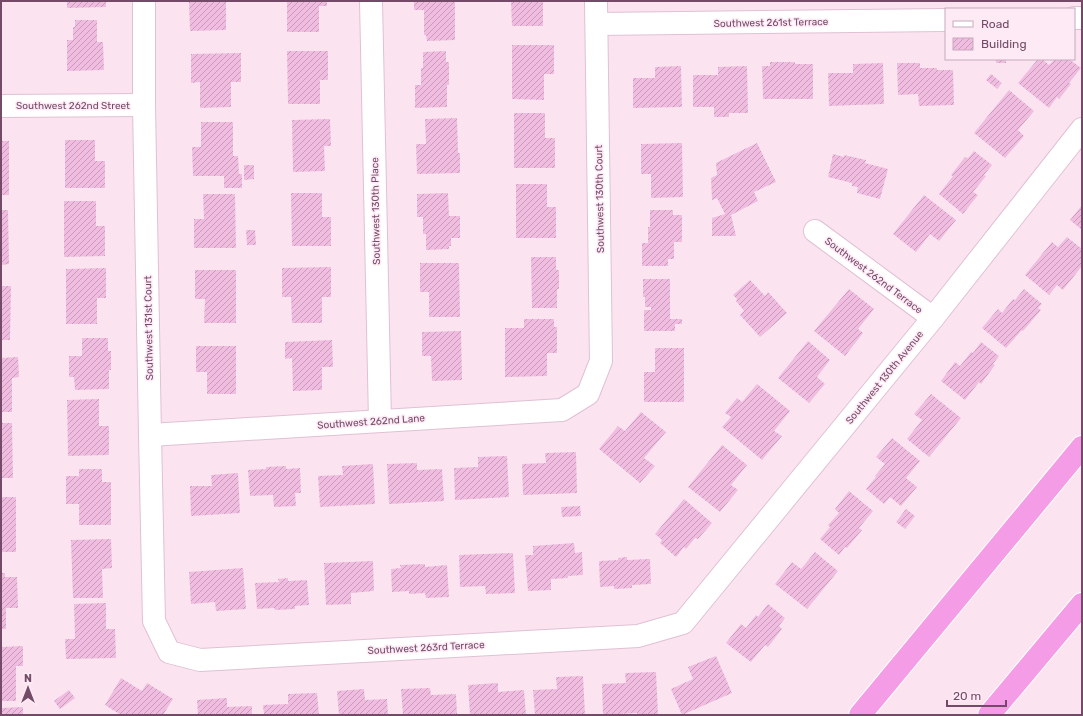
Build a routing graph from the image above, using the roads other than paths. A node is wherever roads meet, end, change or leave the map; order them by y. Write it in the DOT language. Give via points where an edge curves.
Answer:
graph roads {
  1 [pos="144,1"];
  2 [pos="371,1"];
  3 [pos="596,1"];
  4 [pos="945,20"];
  5 [pos="597,24"];
  6 [pos="144,105"];
  7 [pos="1,106"];
  8 [pos="1082,129"];
  9 [pos="815,231"];
  10 [pos="933,318"];
  11 [pos="588,394"];
  12 [pos="380,421"];
  13 [pos="150,435"];
  14 [pos="1082,447"];
  15 [pos="1082,604"];
  16 [pos="683,623"];
  17 [pos="169,652"];
  18 [pos="860,715"];
  19 [pos="989,715"];
  1 -- 6 [label="street, Southwest 131st Court"];
  2 -- 12 [label="street, Southwest 130th Place"];
  3 -- 5 [label="street, Southwest 130th Court"];
  4 -- 5 [label="street, Southwest 261st Terrace"];
  5 -- 11 [label="street, Southwest 130th Court" via="601,361"];
  6 -- 7 [label="street, Southwest 262nd Street"];
  6 -- 13 [label="street, Southwest 131st Court"];
  8 -- 10 [label="street, Southwest 130th Avenue"];
  9 -- 10 [label="street, Southwest 262nd Terrace"];
  10 -- 16 [label="street, Southwest 130th Avenue"];
  11 -- 12 [label="street, Southwest 262nd Lane" via="562,410"];
  12 -- 13 [label="street, Southwest 262nd Lane"];
  13 -- 17 [label="street, Southwest 131st Court" via="154,621"];
  14 -- 18 [label="highway"];
  15 -- 19 [label="highway"];
  16 -- 17 [label="street, Southwest 263rd Terrace" via="638,636 200,660"];
}
